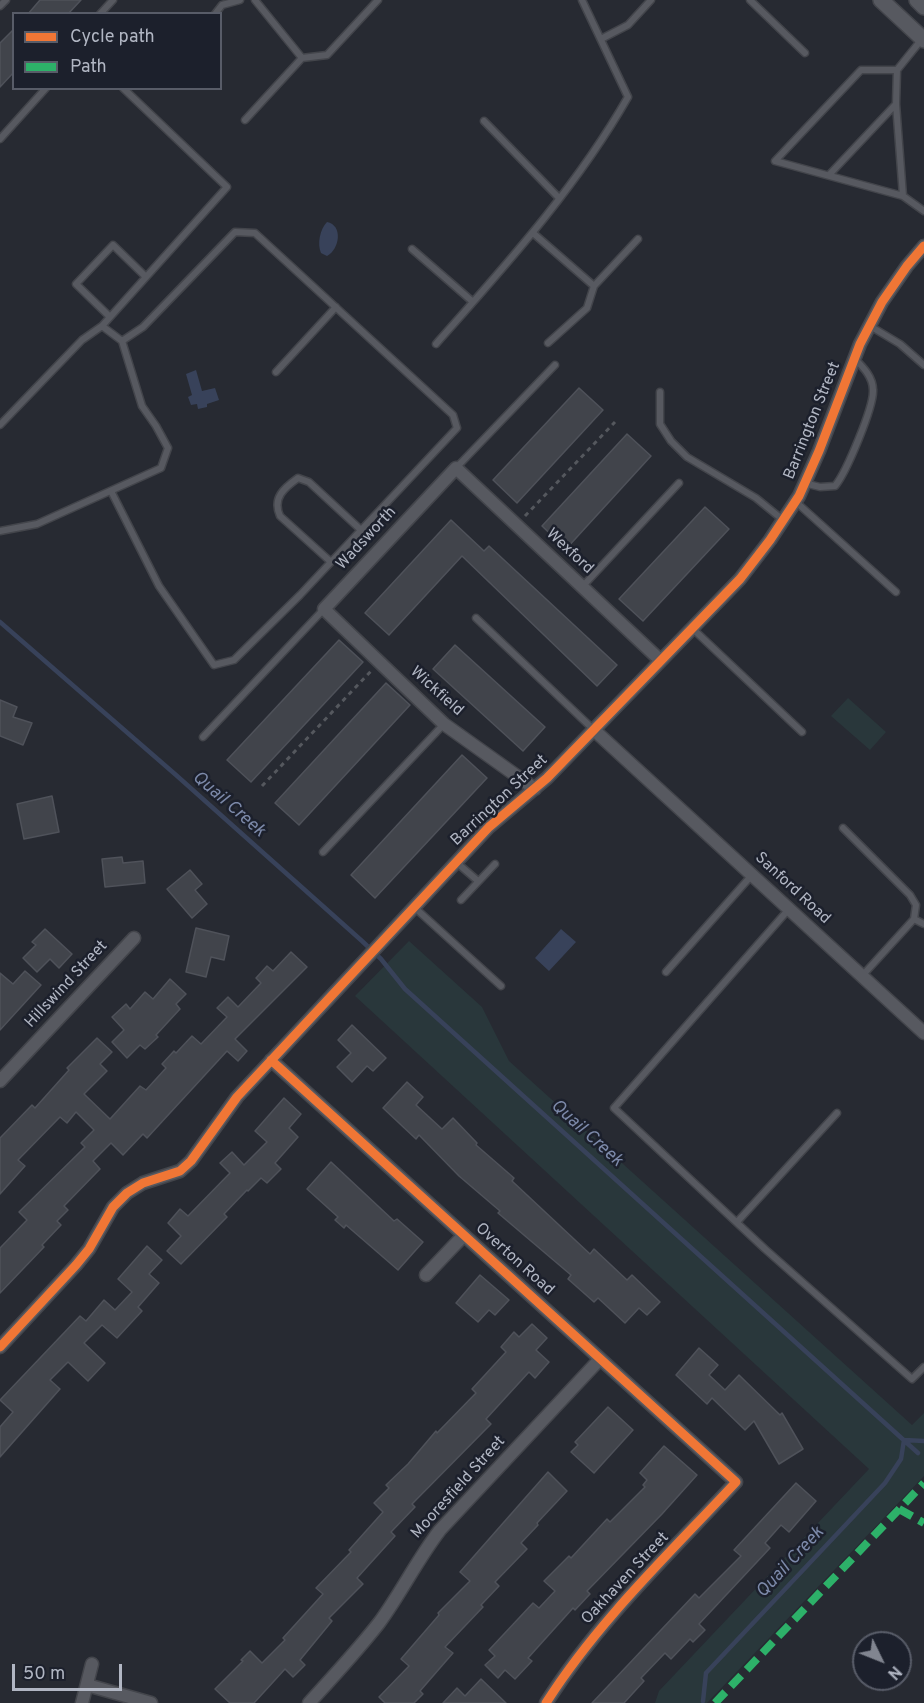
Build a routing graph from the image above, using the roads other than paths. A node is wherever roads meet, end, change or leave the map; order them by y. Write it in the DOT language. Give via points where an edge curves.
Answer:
graph roads {
  1 [pos="6,0"];
  2 [pos="113,0"];
  3 [pos="240,0"];
  4 [pos="255,0"];
  5 [pos="378,0"];
  6 [pos="582,0"];
  7 [pos="651,0"];
  8 [pos="750,0"];
  9 [pos="881,0"];
  10 [pos="917,0"];
  11 [pos="0,6"];
  12 [pos="924,7"];
  13 [pos="102,12"];
  14 [pos="217,12"];
  15 [pos="601,39"];
  16 [pos="923,39"];
  17 [pos="805,53"];
  18 [pos="302,58"];
  19 [pos="897,70"];
  20 [pos="44,90"];
  21 [pos="125,90"];
  22 [pos="896,104"];
  23 [pos="245,120"];
  24 [pos="484,121"];
  25 [pos="0,139"];
  26 [pos="829,175"];
  27 [pos="903,196"];
  28 [pos="559,198"];
  29 [pos="924,211"];
  30 [pos="533,233"];
  31 [pos="638,239"];
  32 [pos="924,246"];
  33 [pos="412,249"];
  34 [pos="146,277"];
  35 [pos="594,286"];
  36 [pos="473,302"];
  37 [pos="336,307"];
  38 [pos="111,317"];
  39 [pos="870,325"];
  40 [pos="102,326"];
  41 [pos="122,341"];
  42 [pos="548,343"];
  43 [pos="436,344"];
  44 [pos="854,358"];
  45 [pos="555,365"];
  46 [pos="924,365"];
  47 [pos="276,372"];
  48 [pos="660,392"];
  49 [pos="0,425"];
  50 [pos="456,468"];
  51 [pos="679,483"];
  52 [pos="804,483"];
  53 [pos="111,491"];
  54 [pos="795,501"];
  55 [pos="784,520"];
  56 [pos="361,530"];
  57 [pos="0,531"];
  58 [pos="331,562"];
  59 [pos="582,587"];
  60 [pos="896,592"];
  61 [pos="324,609"];
  62 [pos="476,618"];
  63 [pos="693,628"];
  64 [pos="660,660"];
  65 [pos="444,724"];
  66 [pos="594,730"];
  67 [pos="802,732"];
  68 [pos="203,737"];
  69 [pos="535,789"];
  70 [pos="843,828"];
  71 [pos="323,852"];
  72 [pos="456,862"];
  73 [pos="495,864"];
  74 [pos="752,875"];
  75 [pos="478,881"];
  76 [pos="461,900"];
  77 [pos="414,907"];
  78 [pos="789,909"];
  79 [pos="914,919"];
  80 [pos="924,924"];
  81 [pos="134,938"];
  82 [pos="666,972"];
  83 [pos="862,976"];
  84 [pos="501,986"];
  85 [pos="924,1033"];
  86 [pos="271,1060"];
  87 [pos="0,1081"];
  88 [pos="837,1113"];
  89 [pos="737,1222"];
  90 [pos="464,1235"];
  91 [pos="426,1275"];
  92 [pos="0,1347"];
  93 [pos="600,1359"];
  94 [pos="924,1367"];
  95 [pos="736,1482"];
  96 [pos="92,1664"];
  97 [pos="87,1684"];
  98 [pos="82,1703"];
  99 [pos="151,1703"];
  100 [pos="309,1703"];
  101 [pos="546,1703"];
  1 -- 11 [label="lane"];
  2 -- 13 [label="lane"];
  3 -- 14 [label="lane"];
  4 -- 18 [label="lane"];
  5 -- 18 [label="lane" via="327,55"];
  6 -- 15 [label="lane"];
  7 -- 15 [label="lane" via="628,24"];
  8 -- 17 [label="lane"];
  9 -- 16 [label="street"];
  10 -- 12 [label="street"];
  15 -- 28 [label="lane" via="628,97"];
  16 -- 19 [label="lane"];
  18 -- 23 [label="lane"];
  19 -- 22 [label="lane"];
  19 -- 26 [label="lane" via="861,70 775,161"];
  20 -- 25 [label="lane"];
  21 -- 34 [label="lane" via="227,187"];
  22 -- 26 [label="lane"];
  22 -- 27 [label="lane"];
  24 -- 28 [label="lane"];
  26 -- 27 [label="lane"];
  27 -- 29 [label="lane"];
  28 -- 30 [label="lane"];
  30 -- 35 [label="lane"];
  30 -- 36 [label="lane"];
  31 -- 35 [label="lane"];
  32 -- 39 [label="street, Barrington Street" via="882,302"];
  33 -- 36 [label="lane"];
  34 -- 38 [label="lane"];
  34 -- 38 [label="lane" via="113,245 76,284"];
  35 -- 42 [label="lane" via="586,308"];
  36 -- 43 [label="lane"];
  37 -- 41 [label="lane" via="255,233 235,232 143,327"];
  37 -- 47 [label="lane"];
  37 -- 56 [label="lane" via="453,416 457,428"];
  38 -- 40 [label="lane"];
  39 -- 44 [label="street, Barrington Street"];
  39 -- 46 [label="lane"];
  40 -- 41 [label="lane"];
  40 -- 49 [label="lane" via="82,340"];
  41 -- 53 [label="lane" via="142,406 168,448 161,468"];
  44 -- 52 [label="street, Barrington Street"];
  44 -- 52 [label="lane" via="871,380 873,390 857,440 835,486 820,488"];
  45 -- 50 [label="lane, Wadsworth"];
  48 -- 55 [label="lane" via="660,424 687,458 756,498"];
  50 -- 59 [label="street, Wexford"];
  50 -- 61 [label="street, Wadsworth"];
  51 -- 59 [label="lane"];
  52 -- 54 [label="street, Barrington Street"];
  53 -- 57 [label="lane" via="37,524"];
  53 -- 58 [label="lane" via="159,586 214,665 234,660"];
  54 -- 55 [label="street, Barrington Street"];
  54 -- 60 [label="lane"];
  55 -- 63 [label="street, Barrington Street" via="740,579"];
  56 -- 58 [label="lane"];
  56 -- 58 [label="lane" via="309,482 298,478 285,488 277,501 280,516"];
  59 -- 64 [label="street, Wexford"];
  61 -- 65 [label="street, Wickfield"];
  61 -- 68 [label="lane, Wadsworth"];
  62 -- 66 [label="lane"];
  63 -- 64 [label="street, Barrington Street"];
  63 -- 67 [label="lane"];
  64 -- 66 [label="street, Barrington Street"];
  65 -- 69 [label="street, Wickfield"];
  65 -- 71 [label="lane"];
  66 -- 69 [label="street, Barrington Street"];
  66 -- 74 [label="street, Sanford Road"];
  69 -- 72 [label="street, Barrington Street"];
  70 -- 79 [label="lane" via="910,895 916,905"];
  72 -- 75 [label="lane"];
  72 -- 77 [label="street, Barrington Street"];
  73 -- 75 [label="lane"];
  74 -- 78 [label="street, Sanford Road"];
  74 -- 82 [label="lane"];
  75 -- 76 [label="lane"];
  77 -- 84 [label="lane"];
  77 -- 86 [label="street, Barrington Street"];
  78 -- 83 [label="street, Sanford Road"];
  78 -- 89 [label="lane" via="614,1108"];
  79 -- 80 [label="lane"];
  79 -- 83 [label="lane"];
  81 -- 87 [label="street, Hillswind Street"];
  83 -- 85 [label="street, Sanford Road"];
  86 -- 90 [label="street, Overton Road"];
  86 -- 92 [label="street, Barrington Street" via="237,1097 191,1161 180,1171 127,1192 76,1265"];
  88 -- 89 [label="lane"];
  89 -- 94 [label="lane" via="912,1379"];
  90 -- 91 [label="street"];
  90 -- 93 [label="street, Overton Road"];
  93 -- 95 [label="street, Overton Road"];
  93 -- 100 [label="street, Mooresfield Street" via="440,1530 380,1621"];
  95 -- 101 [label="street, Oakhaven Street" via="594,1635"];
  96 -- 97 [label="street"];
  97 -- 98 [label="street"];
  97 -- 99 [label="street"];
}
